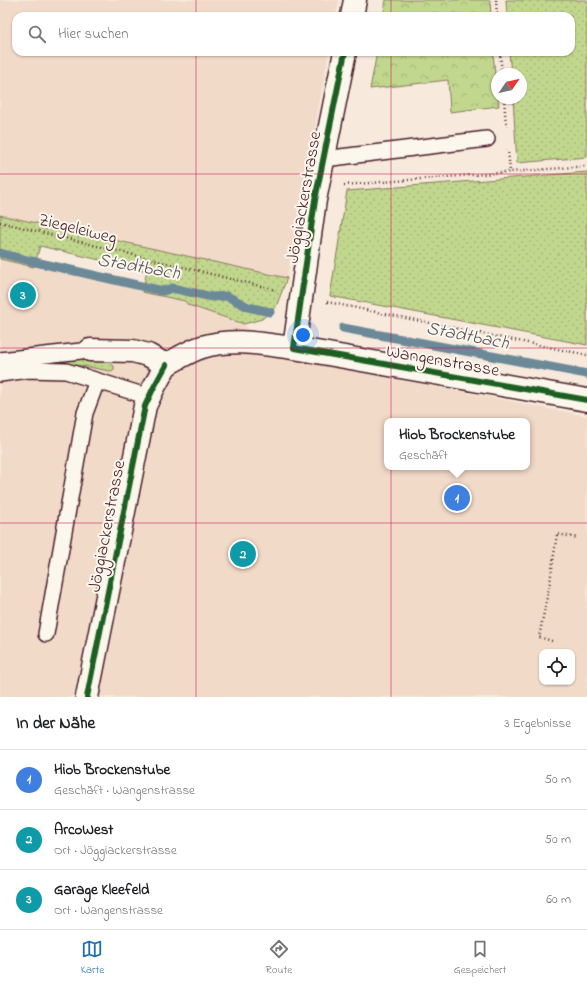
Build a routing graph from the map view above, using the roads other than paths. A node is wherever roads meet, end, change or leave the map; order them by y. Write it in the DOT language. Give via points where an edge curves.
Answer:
graph roads {
  1 [pos="355,0"];
  2 [pos="353,12"];
  3 [pos="344,56"];
  4 [pos="487,138"];
  5 [pos="324,159"];
  6 [pos="294,348"];
  7 [pos="90,350"];
  8 [pos="0,360"];
  9 [pos="166,365"];
  10 [pos="0,374"];
  11 [pos="97,381"];
  12 [pos="150,397"];
  13 [pos="587,400"];
  14 [pos="46,634"];
  15 [pos="87,697"];
  1 -- 2 [label="street"];
  3 -- 5 [label="street, Jöggiackerstrasse"];
  4 -- 5 [label="lane"];
  5 -- 6 [label="street, Jöggiackerstrasse" via="315,200"];
  6 -- 9 [label="street, Wangenstrasse" via="241,342 215,344 188,352"];
  6 -- 13 [label="street, Wangenstrasse"];
  7 -- 8 [label="lane"];
  7 -- 9 [label="street" via="134,351"];
  9 -- 12 [label="street, Jöggiackerstrasse"];
  10 -- 11 [label="lane" via="28,370 66,371"];
  11 -- 12 [label="lane"];
  11 -- 14 [label="lane" via="85,413"];
  12 -- 15 [label="street, Jöggiackerstrasse" via="145,406"];
}
